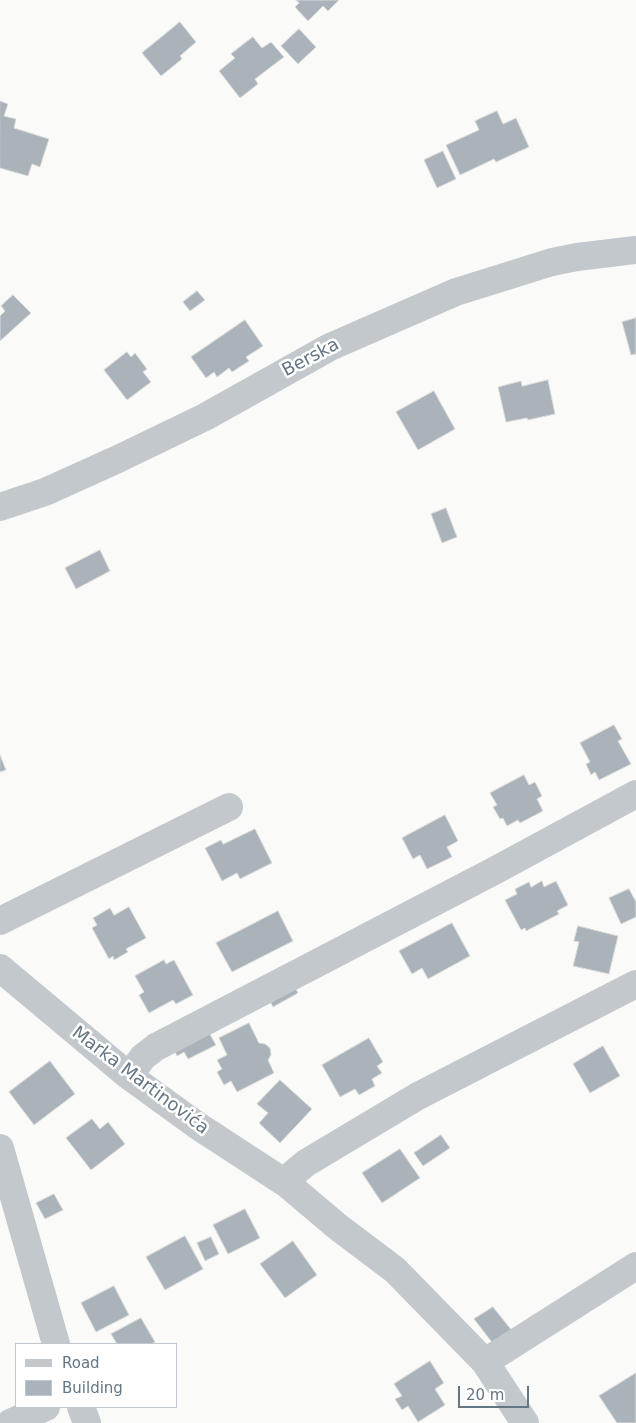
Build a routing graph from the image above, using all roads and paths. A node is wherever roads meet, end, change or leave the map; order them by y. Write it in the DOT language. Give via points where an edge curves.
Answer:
graph roads {
  1 [pos="636,250"];
  2 [pos="0,507"];
  3 [pos="636,794"];
  4 [pos="229,807"];
  5 [pos="0,921"];
  6 [pos="0,968"];
  7 [pos="636,984"];
  8 [pos="636,998"];
  9 [pos="458,1075"];
  10 [pos="129,1076"];
  11 [pos="0,1148"];
  12 [pos="287,1184"];
  13 [pos="636,1266"];
  14 [pos="56,1343"];
  15 [pos="485,1362"];
  16 [pos="44,1408"];
  17 [pos="81,1408"];
  18 [pos="513,1419"];
  19 [pos="10,1423"];
  20 [pos="88,1423"];
  1 -- 2 [label="street, Berska" via="552,262 456,292 330,347 205,417 118,459 45,492"];
  3 -- 10 [label="street" via="156,1048"];
  4 -- 5 [label="street"];
  6 -- 10 [label="street, Marka Martinovića"];
  7 -- 9 [label="street"];
  8 -- 9 [label="street" via="486,1078 478,1081"];
  9 -- 12 [label="street" via="306,1163"];
  10 -- 12 [label="street, Marka Martinovića"];
  11 -- 14 [label="street"];
  12 -- 15 [label="street, Marka Martinovića" via="395,1270"];
  13 -- 15 [label="street"];
  15 -- 18 [label="street, Marka Martinovića"];
  16 -- 19 [label="street"];
  17 -- 20 [label="street"];
}
